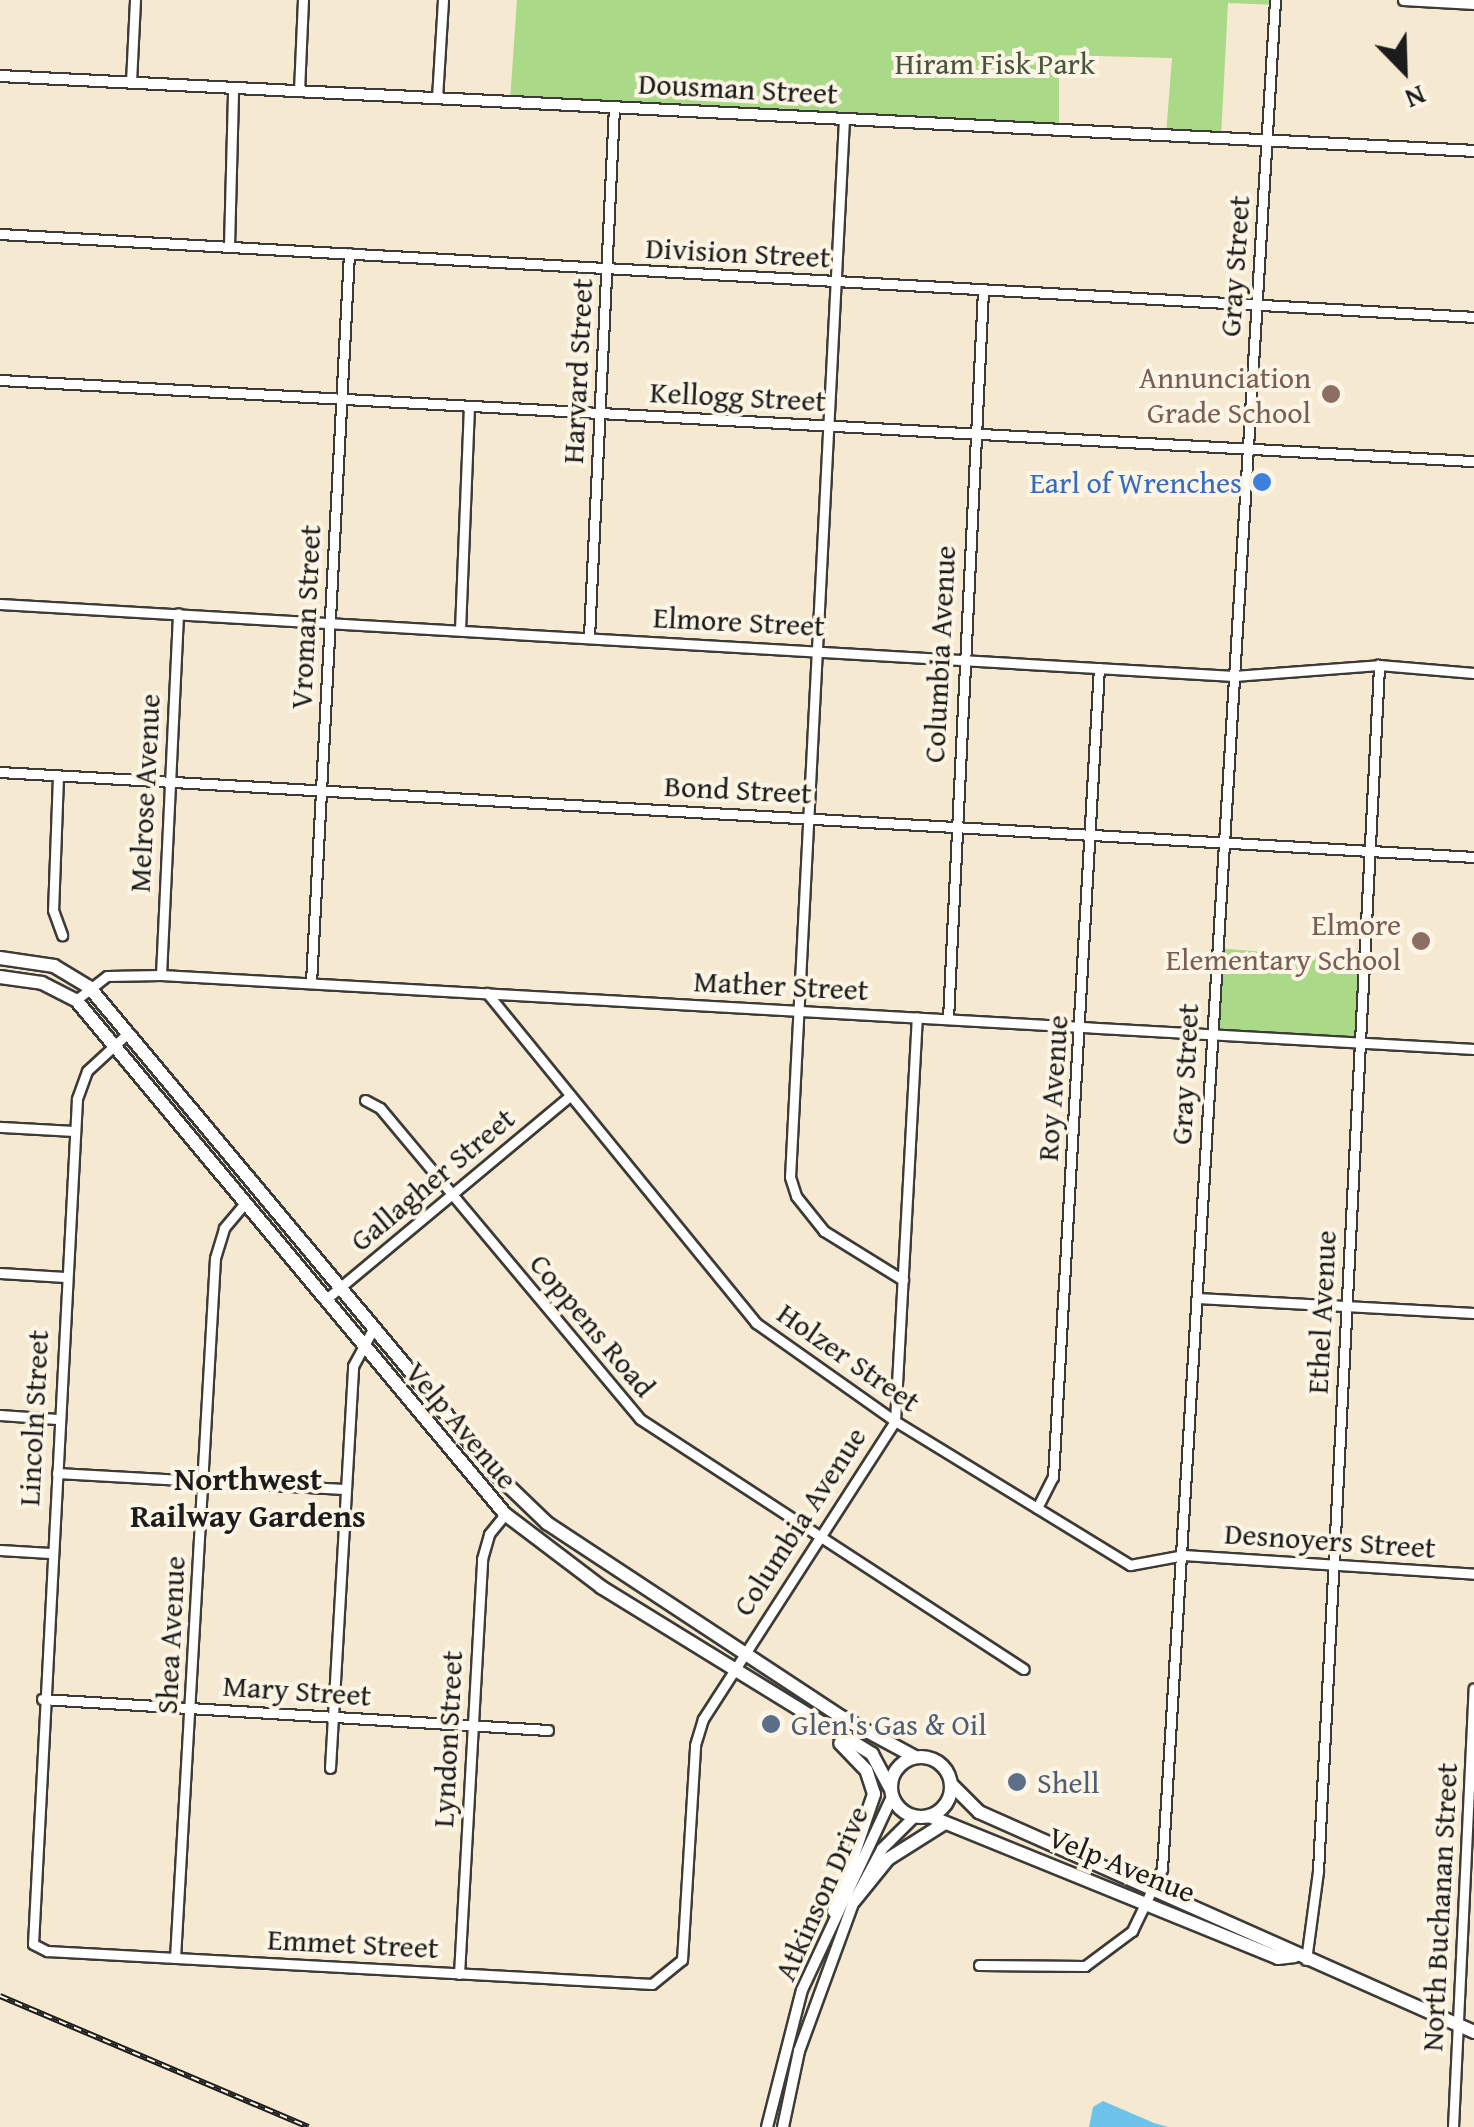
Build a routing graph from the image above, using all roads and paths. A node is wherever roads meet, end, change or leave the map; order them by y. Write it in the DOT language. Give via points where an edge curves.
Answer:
graph roads {
  1 [pos="136,0"];
  2 [pos="303,0"];
  3 [pos="443,0"];
  4 [pos="1276,0"];
  5 [pos="1403,0"];
  6 [pos="1474,4"];
  7 [pos="0,76"];
  8 [pos="131,82"];
  9 [pos="233,88"];
  10 [pos="299,91"];
  11 [pos="437,98"];
  12 [pos="614,107"];
  13 [pos="844,118"];
  14 [pos="1267,141"];
  15 [pos="1474,151"];
  16 [pos="0,234"];
  17 [pos="228,246"];
  18 [pos="350,253"];
  19 [pos="606,270"];
  20 [pos="839,283"];
  21 [pos="983,291"];
  22 [pos="1257,305"];
  23 [pos="1474,317"];
  24 [pos="0,380"];
  25 [pos="342,399"];
  26 [pos="470,406"];
  27 [pos="600,414"];
  28 [pos="832,426"];
  29 [pos="975,434"];
  30 [pos="1248,449"];
  31 [pos="1474,461"];
  32 [pos="0,604"];
  33 [pos="178,613"];
  34 [pos="330,622"];
  35 [pos="460,630"];
  36 [pos="590,637"];
  37 [pos="820,651"];
  38 [pos="964,660"];
  39 [pos="1378,665"];
  40 [pos="1100,668"];
  41 [pos="1474,673"];
  42 [pos="1234,676"];
  43 [pos="0,772"];
  44 [pos="58,776"];
  45 [pos="169,782"];
  46 [pos="321,791"];
  47 [pos="812,819"];
  48 [pos="955,827"];
  49 [pos="1091,835"];
  50 [pos="1223,842"];
  51 [pos="1373,851"];
  52 [pos="1474,857"];
  53 [pos="62,935"];
  54 [pos="0,958"];
  55 [pos="161,975"];
  56 [pos="0,976"];
  57 [pos="311,983"];
  58 [pos="89,986"];
  59 [pos="487,993"];
  60 [pos="76,1000"];
  61 [pos="800,1011"];
  62 [pos="917,1018"];
  63 [pos="948,1019"];
  64 [pos="1082,1027"];
  65 [pos="128,1033"];
  66 [pos="1212,1034"];
  67 [pos="1361,1042"];
  68 [pos="114,1045"];
  69 [pos="1474,1049"];
  70 [pos="570,1096"];
  71 [pos="365,1100"];
  72 [pos="0,1127"];
  73 [pos="74,1132"];
  74 [pos="452,1196"];
  75 [pos="244,1204"];
  76 [pos="0,1273"];
  77 [pos="66,1277"];
  78 [pos="903,1280"];
  79 [pos="341,1287"];
  80 [pos="1197,1298"];
  81 [pos="325,1300"];
  82 [pos="1346,1306"];
  83 [pos="1474,1314"];
  84 [pos="374,1327"];
  85 [pos="360,1344"];
  86 [pos="0,1415"];
  87 [pos="58,1419"];
  88 [pos="895,1420"];
  89 [pos="57,1474"];
  90 [pos="204,1482"];
  91 [pos="344,1489"];
  92 [pos="1038,1508"];
  93 [pos="505,1514"];
  94 [pos="821,1536"];
  95 [pos="0,1550"];
  96 [pos="50,1553"];
  97 [pos="1182,1556"];
  98 [pos="1333,1566"];
  99 [pos="1474,1574"];
  100 [pos="742,1652"];
  101 [pos="731,1668"];
  102 [pos="1024,1669"];
  103 [pos="1474,1688"];
  104 [pos="42,1699"];
  105 [pos="191,1708"];
  106 [pos="333,1718"];
  107 [pos="474,1724"];
  108 [pos="548,1730"];
  109 [pos="826,1732"];
  110 [pos="915,1757"];
  111 [pos="330,1768"];
  112 [pos="951,1784"];
  113 [pos="891,1792"];
  114 [pos="929,1816"];
  115 [pos="914,1817"];
  116 [pos="946,1823"];
  117 [pos="1157,1888"];
  118 [pos="854,1901"];
  119 [pos="1149,1906"];
  120 [pos="834,1912"];
  121 [pos="33,1944"];
  122 [pos="176,1958"];
  123 [pos="1300,1959"];
  124 [pos="979,1964"];
  125 [pos="459,1974"];
  126 [pos="670,1975"];
  127 [pos="1458,2025"];
  128 [pos="1474,2032"];
  129 [pos="767,2127"];
  130 [pos="783,2127"];
  131 [pos="1453,2127"];
  1 -- 8 [label="street"];
  2 -- 10 [label="street"];
  3 -- 11 [label="street"];
  4 -- 14 [label="street, Gray Street"];
  5 -- 6 [label="street"];
  7 -- 8 [label="street, Dousman Street"];
  8 -- 9 [label="street, Dousman Street"];
  9 -- 10 [label="street, Dousman Street"];
  9 -- 17 [label="street"];
  10 -- 11 [label="street, Dousman Street"];
  11 -- 12 [label="street, Dousman Street"];
  12 -- 13 [label="street, Dousman Street"];
  12 -- 19 [label="street, Harvard Street"];
  13 -- 14 [label="street, Dousman Street"];
  13 -- 20 [label="street"];
  14 -- 15 [label="street, Dousman Street"];
  14 -- 22 [label="street, Gray Street"];
  16 -- 17 [label="street, Division Street"];
  17 -- 18 [label="street, Division Street"];
  18 -- 19 [label="street, Division Street"];
  18 -- 25 [label="street, Vroman Street"];
  19 -- 20 [label="street, Division Street"];
  19 -- 27 [label="street, Harvard Street"];
  20 -- 21 [label="street, Division Street"];
  20 -- 28 [label="street"];
  21 -- 22 [label="street, Division Street"];
  21 -- 29 [label="street, Columbia Avenue"];
  22 -- 23 [label="street, Division Street"];
  22 -- 30 [label="street, Gray Street"];
  24 -- 25 [label="street, Kellogg Street"];
  25 -- 26 [label="street, Kellogg Street"];
  25 -- 34 [label="street, Vroman Street"];
  26 -- 27 [label="street, Kellogg Street"];
  26 -- 35 [label="street"];
  27 -- 28 [label="street, Kellogg Street"];
  27 -- 36 [label="street, Harvard Street"];
  28 -- 29 [label="street, Kellogg Street"];
  28 -- 37 [label="street"];
  29 -- 30 [label="street, Kellogg Street"];
  29 -- 38 [label="street, Columbia Avenue"];
  30 -- 31 [label="street, Kellogg Street"];
  30 -- 42 [label="street, Gray Street"];
  32 -- 33 [label="street, Elmore Street"];
  33 -- 34 [label="street, Elmore Street"];
  33 -- 45 [label="street, Melrose Avenue"];
  34 -- 35 [label="street, Elmore Street"];
  34 -- 46 [label="street, Vroman Street"];
  35 -- 36 [label="street, Elmore Street"];
  36 -- 37 [label="street, Elmore Street"];
  37 -- 38 [label="street, Elmore Street"];
  37 -- 47 [label="street"];
  38 -- 40 [label="street, Elmore Street"];
  38 -- 48 [label="street, Columbia Avenue"];
  39 -- 41 [label="street, Elmore Street"];
  39 -- 42 [label="street, Elmore Street"];
  39 -- 51 [label="street, Ethel Avenue"];
  40 -- 42 [label="street, Elmore Street"];
  40 -- 49 [label="street, Roy Avenue"];
  42 -- 50 [label="street, Gray Street"];
  43 -- 44 [label="street, Bond Street"];
  44 -- 45 [label="street, Bond Street"];
  44 -- 53 [label="street" via="53,910"];
  45 -- 46 [label="street, Bond Street"];
  45 -- 55 [label="street, Melrose Avenue"];
  46 -- 47 [label="street, Bond Street"];
  46 -- 57 [label="street, Vroman Street"];
  47 -- 48 [label="street, Bond Street"];
  47 -- 61 [label="street"];
  48 -- 49 [label="street, Bond Street"];
  48 -- 63 [label="street, Columbia Avenue"];
  49 -- 50 [label="street, Bond Street"];
  49 -- 64 [label="street, Roy Avenue"];
  50 -- 51 [label="street, Bond Street"];
  50 -- 66 [label="street, Gray Street"];
  51 -- 52 [label="street, Bond Street"];
  51 -- 67 [label="street, Ethel Avenue"];
  54 -- 58 [label="main road" via="54,966"];
  55 -- 57 [label="street, Mather Street"];
  55 -- 58 [label="street, Mather Street" via="114,974"];
  56 -- 60 [label="main road" via="42,983"];
  57 -- 59 [label="street, Mather Street"];
  58 -- 60 [label="street"];
  58 -- 65 [label="main road, Velp Avenue"];
  59 -- 61 [label="street, Mather Street"];
  59 -- 70 [label="street, Holzer Street"];
  60 -- 68 [label="main road, Velp Avenue"];
  61 -- 62 [label="street, Mather Street"];
  61 -- 78 [label="street" via="790,1177 796,1196 824,1230"];
  62 -- 63 [label="street, Mather Street"];
  62 -- 78 [label="street, Columbia Avenue"];
  63 -- 64 [label="street, Mather Street"];
  64 -- 66 [label="street, Mather Street"];
  64 -- 92 [label="street, Roy Avenue" via="1053,1477"];
  65 -- 68 [label="street, Lincoln Street"];
  65 -- 79 [label="main road, Velp Avenue"];
  66 -- 67 [label="street, Mather Street"];
  66 -- 80 [label="street, Gray Street"];
  67 -- 69 [label="street, Mather Street"];
  67 -- 82 [label="street, Ethel Avenue"];
  68 -- 73 [label="street, Lincoln Street" via="83,1078"];
  68 -- 75 [label="main road, Velp Avenue"];
  70 -- 74 [label="street, Gallagher Street"];
  70 -- 88 [label="street, Holzer Street" via="756,1324"];
  71 -- 74 [label="street, Coppens Road" via="380,1108"];
  72 -- 73 [label="street"];
  73 -- 77 [label="street, Lincoln Street"];
  74 -- 79 [label="street, Gallagher Street"];
  74 -- 94 [label="street, Coppens Road" via="640,1419"];
  75 -- 81 [label="main road, Velp Avenue"];
  75 -- 90 [label="street, Shea Avenue" via="216,1249"];
  76 -- 77 [label="street"];
  77 -- 87 [label="street, Lincoln Street"];
  78 -- 88 [label="street, Columbia Avenue"];
  79 -- 81 [label="street, Gallagher Street"];
  79 -- 84 [label="main road, Velp Avenue"];
  80 -- 82 [label="street"];
  80 -- 97 [label="street, Gray Street"];
  81 -- 85 [label="main road, Velp Avenue"];
  82 -- 83 [label="street"];
  82 -- 98 [label="street, Ethel Avenue"];
  84 -- 85 [label="street"];
  84 -- 100 [label="main road, Velp Avenue" via="536,1514"];
  85 -- 91 [label="street"];
  85 -- 93 [label="main road, Velp Avenue"];
  86 -- 87 [label="street"];
  87 -- 89 [label="street, Lincoln Street"];
  88 -- 92 [label="street, Holzer Street"];
  88 -- 94 [label="street, Columbia Avenue"];
  89 -- 90 [label="street"];
  89 -- 96 [label="street, Lincoln Street"];
  90 -- 91 [label="street"];
  90 -- 105 [label="street, Shea Avenue"];
  91 -- 106 [label="street"];
  92 -- 97 [label="street, Holzer Street" via="1130,1565"];
  93 -- 101 [label="main road, Velp Avenue" via="558,1558"];
  93 -- 107 [label="street, Lyndon Street" via="489,1534 482,1559"];
  94 -- 100 [label="street, Columbia Avenue"];
  94 -- 102 [label="street, Coppens Road"];
  95 -- 96 [label="street"];
  96 -- 104 [label="street, Lincoln Street"];
  97 -- 98 [label="street, Desnoyers Street"];
  97 -- 117 [label="street, Gray Street" via="1167,1836"];
  98 -- 99 [label="street, Desnoyers Street"];
  98 -- 123 [label="street, Ethel Avenue" via="1318,1871"];
  100 -- 101 [label="street, Columbia Avenue"];
  100 -- 110 [label="main road, Velp Avenue"];
  101 -- 109 [label="main road, Velp Avenue"];
  101 -- 126 [label="street, Columbia Avenue" via="696,1745 682,1960"];
  103 -- 127 [label="street, North Buchanan Street"];
  104 -- 105 [label="street, Mary Street"];
  104 -- 121 [label="street, Lincoln Street"];
  105 -- 106 [label="street, Mary Street"];
  105 -- 122 [label="street, Shea Avenue"];
  106 -- 107 [label="street, Mary Street"];
  106 -- 111 [label="street"];
  107 -- 108 [label="street, Mary Street"];
  107 -- 125 [label="street, Lyndon Street"];
  109 -- 113 [label="main road, Velp Avenue" via="872,1754"];
  109 -- 120 [label="main road" via="863,1765 874,1794 870,1824"];
  110 -- 112 [label="main road" via="940,1763"];
  110 -- 113 [label="main road" via="897,1768"];
  112 -- 114 [label="main road" via="946,1804"];
  112 -- 117 [label="main road, Velp Avenue" via="979,1812"];
  113 -- 115 [label="main road"];
  113 -- 120 [label="street, Atkinson Drive"];
  114 -- 115 [label="main road"];
  114 -- 116 [label="main road, Velp Avenue"];
  115 -- 118 [label="street, Atkinson Drive" via="882,1849"];
  116 -- 118 [label="main road" via="888,1859"];
  116 -- 119 [label="main road, Velp Avenue"];
  117 -- 119 [label="street, Gray Street"];
  117 -- 123 [label="main road, Velp Avenue" via="1284,1942"];
  118 -- 130 [label="street, Atkinson Drive" via="798,2050"];
  119 -- 123 [label="main road, Velp Avenue" via="1278,1958"];
  119 -- 124 [label="street, Gray Street" via="1132,1931 1085,1966"];
  120 -- 129 [label="street, Atkinson Drive" via="802,1990"];
  121 -- 122 [label="street, Emmet Street" via="47,1951"];
  122 -- 125 [label="street, Emmet Street"];
  123 -- 127 [label="main road, Velp Avenue"];
  125 -- 126 [label="street, Emmet Street" via="652,1984"];
  127 -- 128 [label="main road, Velp Avenue"];
  127 -- 131 [label="street, North Buchanan Street"];
}
